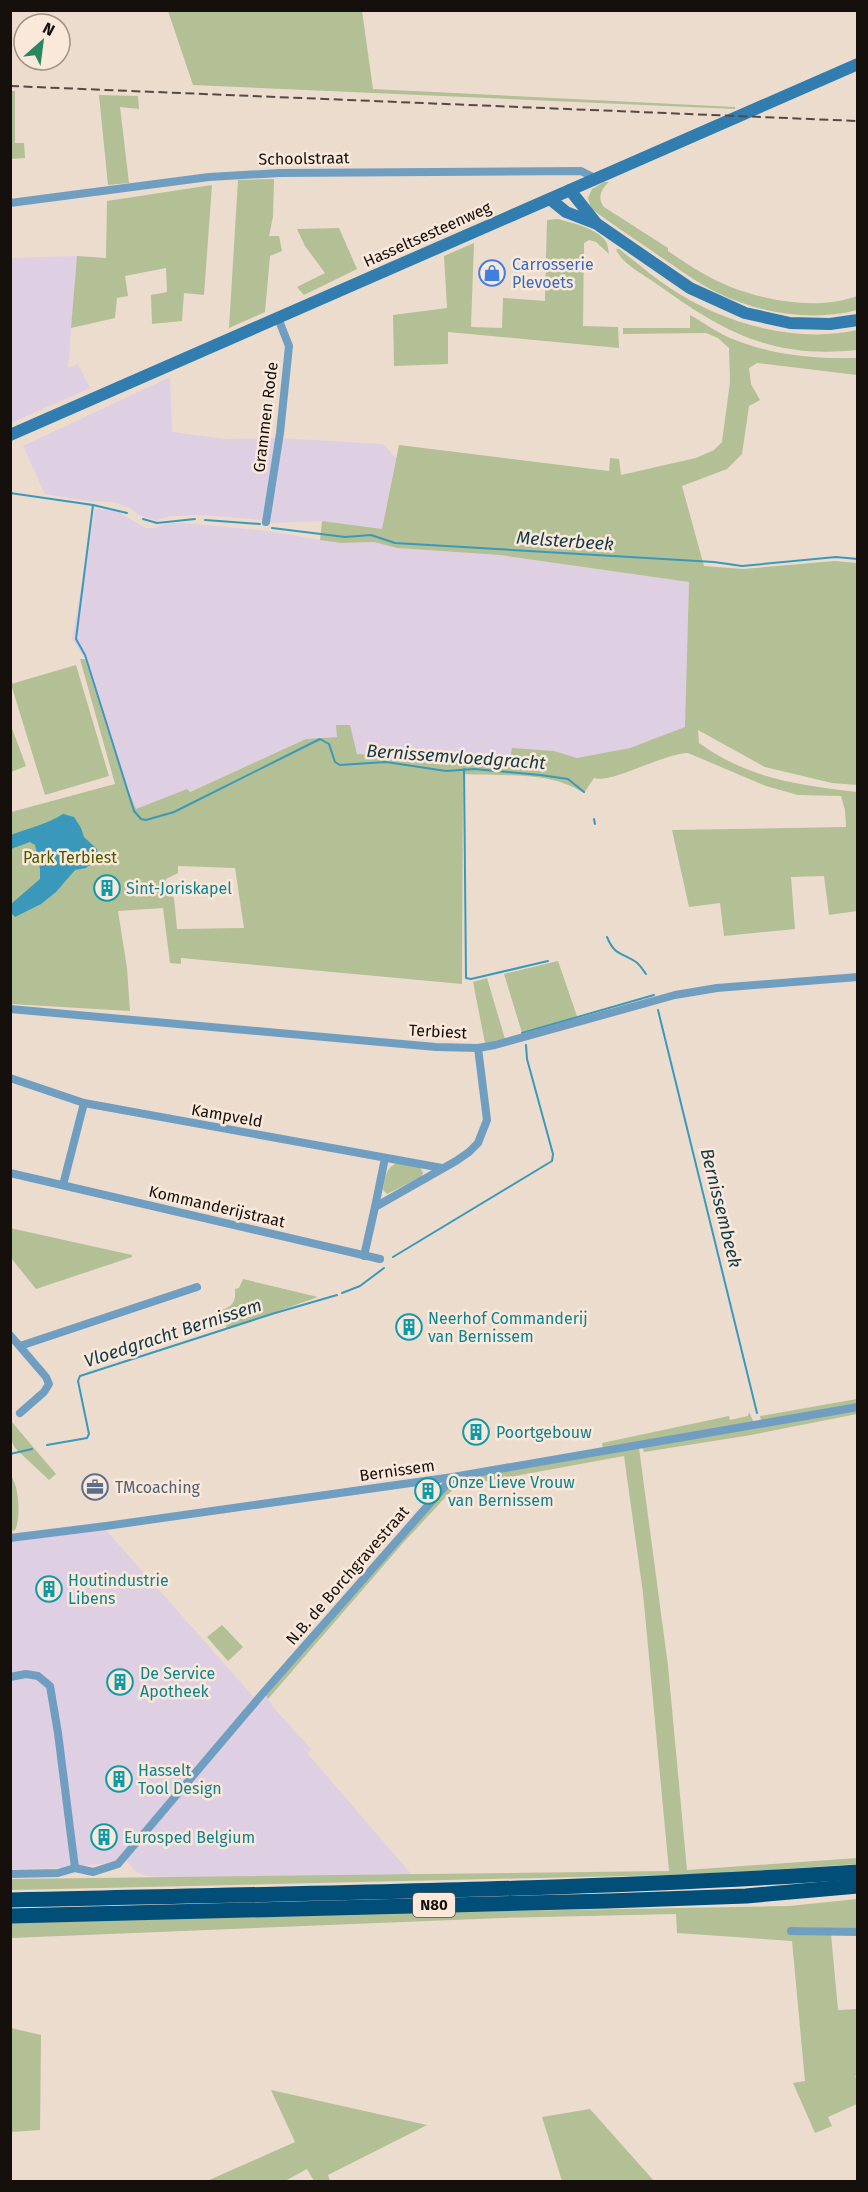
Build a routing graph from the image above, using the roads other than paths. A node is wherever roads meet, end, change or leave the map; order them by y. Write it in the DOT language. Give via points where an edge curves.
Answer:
graph roads {
  1 [pos="858,64"];
  2 [pos="597,179"];
  3 [pos="570,190"];
  4 [pos="550,199"];
  5 [pos="10,203"];
  6 [pos="597,224"];
  7 [pos="278,318"];
  8 [pos="858,320"];
  9 [pos="10,435"];
  10 [pos="266,522"];
  11 [pos="858,977"];
  12 [pos="10,1009"];
  13 [pos="478,1048"];
  14 [pos="10,1077"];
  15 [pos="84,1103"];
  16 [pos="385,1158"];
  17 [pos="442,1168"];
  18 [pos="10,1173"];
  19 [pos="63,1185"];
  20 [pos="375,1207"];
  21 [pos="364,1256"];
  22 [pos="380,1259"];
  23 [pos="197,1287"];
  24 [pos="10,1335"];
  25 [pos="20,1346"];
  26 [pos="858,1407"];
  27 [pos="20,1413"];
  28 [pos="453,1477"];
  29 [pos="10,1538"];
  30 [pos="10,1677"];
  31 [pos="75,1868"];
  32 [pos="858,1872"];
  33 [pos="10,1874"];
  34 [pos="858,1887"];
  35 [pos="10,1900"];
  36 [pos="10,1916"];
  37 [pos="791,1931"];
  38 [pos="858,1932"];
  1 -- 2 [label="main road, Hasseltsesteenweg"];
  2 -- 3 [label="main road, Hasseltsesteenweg"];
  2 -- 5 [label="street, Schoolstraat" via="581,171 280,173 209,177"];
  3 -- 4 [label="main road, Hasseltsesteenweg"];
  3 -- 6 [label="main road"];
  4 -- 6 [label="main road" via="566,212"];
  4 -- 7 [label="main road, Hasseltsesteenweg"];
  6 -- 8 [label="main road" via="690,288 745,314 801,323"];
  7 -- 9 [label="main road, Hasseltsesteenweg"];
  7 -- 10 [label="street, Grammen Rode" via="289,346"];
  11 -- 13 [label="street, Terbiest" via="675,995"];
  12 -- 13 [label="street, Terbiest"];
  13 -- 17 [label="street" via="487,1120 470,1152"];
  14 -- 15 [label="street, Kampveld"];
  15 -- 16 [label="street, Kampveld"];
  15 -- 19 [label="street"];
  16 -- 17 [label="street, Kampveld"];
  16 -- 20 [label="street"];
  17 -- 20 [label="street"];
  18 -- 19 [label="street, Kommanderijstraat"];
  19 -- 21 [label="street, Kommanderijstraat"];
  20 -- 21 [label="street"];
  21 -- 22 [label="street, Kommanderijstraat"];
  23 -- 25 [label="street"];
  24 -- 25 [label="street"];
  25 -- 27 [label="street" via="49,1384"];
  26 -- 28 [label="street, Bernissem"];
  28 -- 29 [label="street, Bernissem"];
  28 -- 31 [label="street, N.B. de Borchgravestraat" via="118,1864 93,1872"];
  30 -- 31 [label="street" via="38,1676 50,1686"];
  31 -- 33 [label="street" via="58,1873"];
  32 -- 35 [label="highway, N80" via="603,1886"];
  34 -- 36 [label="highway, N80" via="608,1901"];
  37 -- 38 [label="street"];
}
